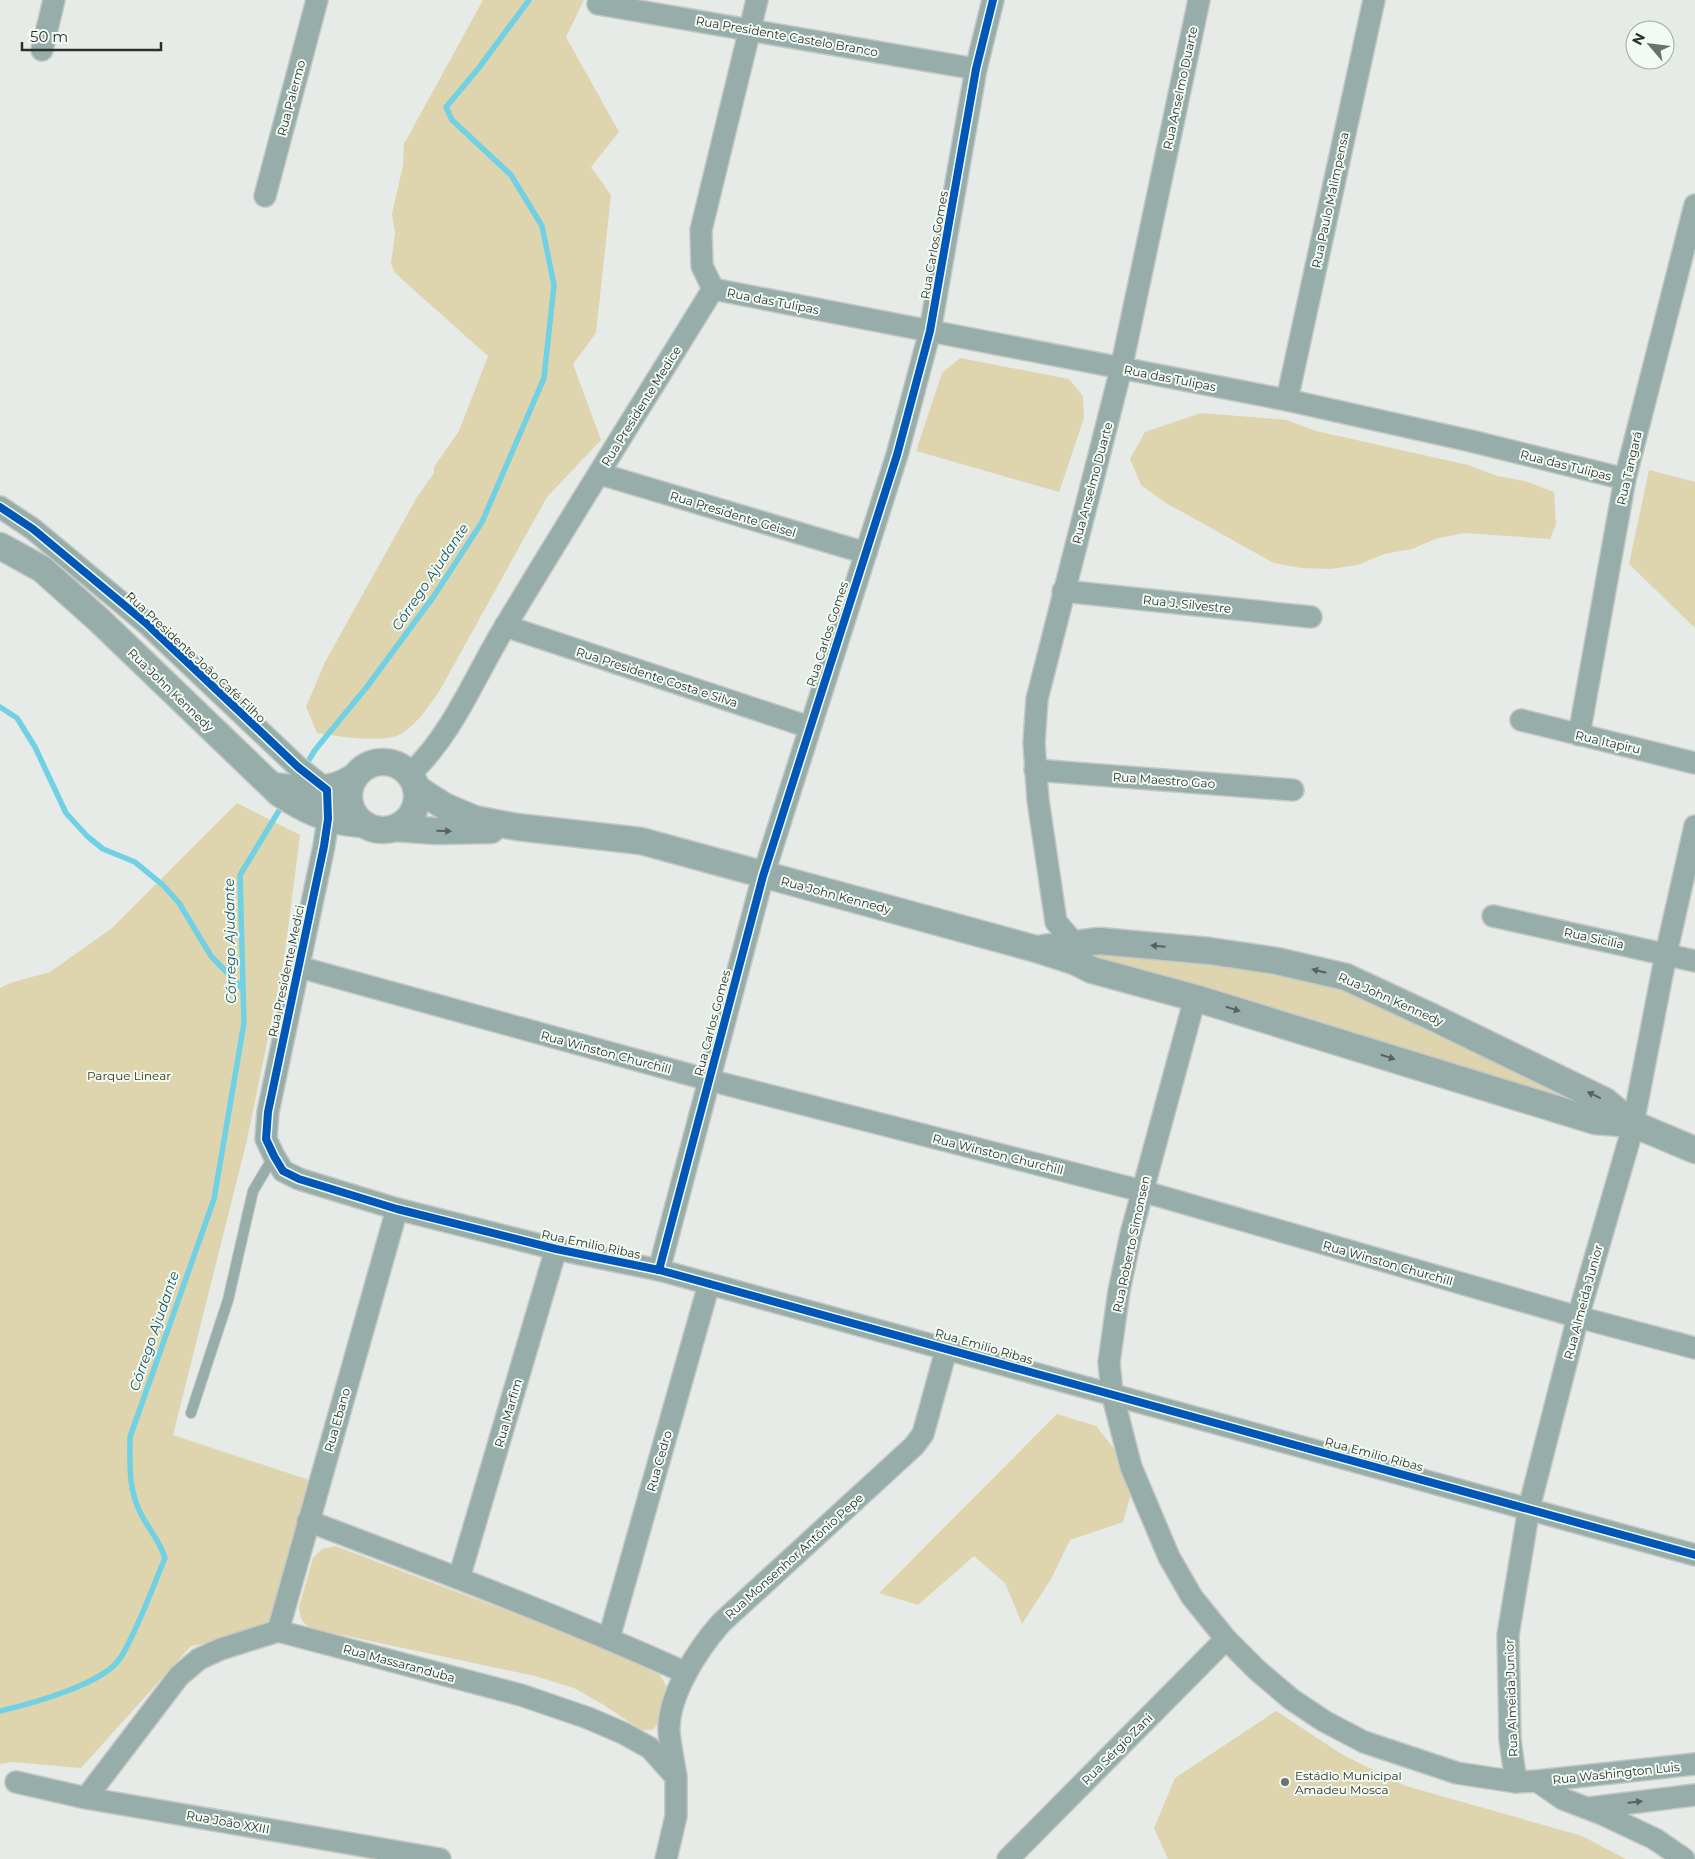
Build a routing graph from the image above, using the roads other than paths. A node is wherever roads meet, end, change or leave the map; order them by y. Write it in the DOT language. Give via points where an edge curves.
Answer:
graph roads {
  1 [pos="54,0"];
  2 [pos="317,0"];
  3 [pos="757,0"];
  4 [pos="993,0"];
  5 [pos="1200,0"];
  6 [pos="1374,0"];
  7 [pos="598,4"];
  8 [pos="749,29"];
  9 [pos="42,50"];
  10 [pos="976,69"];
  11 [pos="265,196"];
  12 [pos="1695,205"];
  13 [pos="713,289"];
  14 [pos="930,331"];
  15 [pos="1121,369"];
  16 [pos="1287,400"];
  17 [pos="600,474"];
  18 [pos="1625,479"];
  19 [pos="0,507"];
  20 [pos="0,546"];
  21 [pos="866,553"];
  22 [pos="1063,591"];
  23 [pos="1311,617"];
  24 [pos="505,626"];
  25 [pos="1521,720"];
  26 [pos="809,727"];
  27 [pos="1579,735"];
  28 [pos="267,739"];
  29 [pos="1695,762"];
  30 [pos="1035,770"];
  31 [pos="354,777"];
  32 [pos="413,780"];
  33 [pos="276,789"];
  34 [pos="1293,790"];
  35 [pos="313,796"];
  36 [pos="328,819"];
  37 [pos="361,824"];
  38 [pos="1695,826"];
  39 [pos="517,827"];
  40 [pos="395,828"];
  41 [pos="763,876"];
  42 [pos="1493,916"];
  43 [pos="1076,953"];
  44 [pos="1666,954"];
  45 [pos="1695,962"];
  46 [pos="299,967"];
  47 [pos="1195,998"];
  48 [pos="709,1080"];
  49 [pos="1633,1124"];
  50 [pos="1695,1150"];
  51 [pos="274,1156"];
  52 [pos="1142,1192"];
  53 [pos="396,1209"];
  54 [pos="556,1249"];
  55 [pos="659,1270"];
  56 [pos="709,1284"];
  57 [pos="1578,1318"];
  58 [pos="947,1347"];
  59 [pos="1695,1348"];
  60 [pos="1112,1393"];
  61 [pos="191,1413"];
  62 [pos="1530,1508"];
  63 [pos="308,1521"];
  64 [pos="1695,1554"];
  65 [pos="459,1578"];
  66 [pos="278,1631"];
  67 [pos="609,1638"];
  68 [pos="1226,1639"];
  69 [pos="686,1673"];
  70 [pos="1695,1764"];
  71 [pos="676,1777"];
  72 [pos="1537,1781"];
  73 [pos="16,1782"];
  74 [pos="1516,1782"];
  75 [pos="1695,1795"];
  76 [pos="86,1798"];
  77 [pos="1586,1808"];
  78 [pos="440,1859"];
  79 [pos="666,1859"];
  80 [pos="1008,1859"];
  81 [pos="1684,1859"];
  1 -- 9 [label="street"];
  2 -- 11 [label="street, Rua Palermo"];
  3 -- 8 [label="street"];
  4 -- 10 [label="street, Rua Carlos Gomes"];
  5 -- 15 [label="street, Rua Anselmo Duarte"];
  6 -- 16 [label="street, Rua Paulo Malimpensa"];
  7 -- 8 [label="street, Rua Presidente Castelo Branco"];
  8 -- 10 [label="street, Rua Presidente Castelo Branco"];
  8 -- 13 [label="street" via="701,230 702,266"];
  10 -- 14 [label="street, Rua Carlos Gomes"];
  12 -- 18 [label="street, Rua Tangará"];
  13 -- 14 [label="street, Rua das Tulipas"];
  13 -- 17 [label="street, Rua Presidente Medice"];
  14 -- 15 [label="street, Rua das Tulipas"];
  14 -- 21 [label="street, Rua Carlos Gomes" via="897,455"];
  15 -- 16 [label="street, Rua das Tulipas"];
  15 -- 22 [label="street, Rua Anselmo Duarte"];
  16 -- 18 [label="street, Rua das Tulipas"];
  17 -- 21 [label="street, Rua Presidente Geisel"];
  17 -- 24 [label="street, Rua Presidente Medice"];
  18 -- 27 [label="street, Rua Tangará"];
  19 -- 28 [label="street, Rua Presidente João Café Filho" via="33,529 147,624"];
  20 -- 33 [label="street, Rua John Kennedy" via="42,569"];
  21 -- 26 [label="street, Rua Carlos Gomes"];
  22 -- 23 [label="street, Rua J. Silvestre"];
  22 -- 30 [label="street, Rua Anselmo Duarte" via="1037,699"];
  24 -- 26 [label="street, Rua Presidente Costa e Silva"];
  24 -- 32 [label="street, Rua Presidente Medice" via="444,734"];
  25 -- 27 [label="street, Rua Itapiru"];
  26 -- 41 [label="street, Rua Carlos Gomes"];
  27 -- 29 [label="street, Rua Itapiru"];
  28 -- 33 [label="street, Rua Presidente João Café Filho" via="277,760"];
  28 -- 35 [label="street, Rua Presidente João Café Filho"];
  30 -- 34 [label="street, Rua Maestro Gao"];
  30 -- 43 [label="street, Rua Anselmo Duarte" via="1056,922"];
  31 -- 32 [label="street" via="370,764 380,761 398,764"];
  31 -- 35 [label="street"];
  31 -- 37 [label="street" via="348,796 353,815"];
  32 -- 39 [label="street, Rua John Kennedy" via="444,806 475,819"];
  32 -- 40 [label="street" via="418,797 411,816"];
  33 -- 35 [label="street, Rua John Kennedy"];
  35 -- 36 [label="street, Rua John Kennedy"];
  36 -- 37 [label="street, Rua John Kennedy"];
  36 -- 46 [label="street, Rua Presidente Medici"];
  37 -- 40 [label="street" via="377,830"];
  38 -- 44 [label="street, Rua Almeida Junior"];
  40 -- 39 [label="street, Rua John Kennedy, one-way" via="475,832"];
  39 -- 41 [label="street, Rua John Kennedy" via="641,841"];
  41 -- 43 [label="street, Rua John Kennedy" via="1036,949"];
  41 -- 48 [label="street, Rua Carlos Gomes"];
  42 -- 44 [label="street, Rua Sicilia"];
  43 -- 47 [label="street, Rua John Kennedy" via="1092,970"];
  49 -- 43 [label="street, Rua John Kennedy, one-way" via="1605,1101 1346,977 1277,961 1210,951 1099,941"];
  44 -- 45 [label="street, Rua Sicilia"];
  44 -- 49 [label="street, Rua Almeida Junior"];
  46 -- 48 [label="street, Rua Winston Churchill"];
  46 -- 51 [label="street, Rua Presidente Medici" via="268,1112 266,1138"];
  47 -- 49 [label="street, Rua John Kennedy, one-way" via="1595,1121"];
  47 -- 52 [label="street, Rua Roberto Simonsen"];
  48 -- 52 [label="street, Rua Winston Churchill"];
  48 -- 55 [label="street, Rua Carlos Gomes"];
  49 -- 50 [label="street, Rua John Kennedy"];
  49 -- 57 [label="street, Rua Almeida Junior"];
  51 -- 53 [label="street, Rua Emilio Ribas" via="283,1171 299,1180"];
  51 -- 61 [label="lane" via="253,1191 228,1300"];
  52 -- 57 [label="street, Rua Winston Churchill"];
  52 -- 60 [label="street, Rua Roberto Simonsen" via="1119,1291 1109,1362"];
  53 -- 54 [label="street, Rua Emilio Ribas"];
  53 -- 63 [label="street, Rua Ebano"];
  54 -- 55 [label="street, Rua Emilio Ribas"];
  54 -- 65 [label="street, Rua Marfim"];
  55 -- 56 [label="street, Rua Emilio Ribas"];
  56 -- 58 [label="street, Rua Emilio Ribas"];
  56 -- 67 [label="street, Rua Cedro"];
  57 -- 59 [label="street, Rua Winston Churchill"];
  57 -- 62 [label="street, Rua Almeida Junior"];
  58 -- 60 [label="street, Rua Emilio Ribas"];
  58 -- 69 [label="street, Rua Monsenhor Antônio Pepe" via="923,1434 914,1446 720,1623 704,1641"];
  60 -- 62 [label="street, Rua Emilio Ribas"];
  60 -- 68 [label="street, Rua Roberto Simonsen" via="1131,1467 1169,1557 1192,1597"];
  62 -- 64 [label="street, Rua Emilio Ribas"];
  62 -- 74 [label="street, Rua Almeida Junior" via="1508,1635 1510,1740"];
  63 -- 65 [label="street"];
  63 -- 66 [label="street, Rua Ebano"];
  65 -- 67 [label="street"];
  66 -- 71 [label="street, Rua Massaranduba" via="522,1695 588,1718 650,1748"];
  66 -- 76 [label="street" via="198,1659 179,1676"];
  67 -- 69 [label="street"];
  68 -- 74 [label="street, Rua Roberto Simonsen" via="1291,1698 1324,1721 1364,1742 1457,1773"];
  68 -- 80 [label="street, Rua Sérgio Zani"];
  69 -- 71 [label="street, Rua Monsenhor Antônio Pepe" via="669,1729"];
  70 -- 72 [label="street, Rua Washington Luis"];
  71 -- 79 [label="street" via="676,1816"];
  72 -- 74 [label="street, Rua Roberto Simonsen"];
  72 -- 77 [label="street" via="1562,1799"];
  73 -- 76 [label="street, Rua João XXIII"];
  77 -- 75 [label="street, one-way"];
  76 -- 78 [label="street, Rua João XXIII"];
  77 -- 81 [label="street" via="1655,1839"];
}
